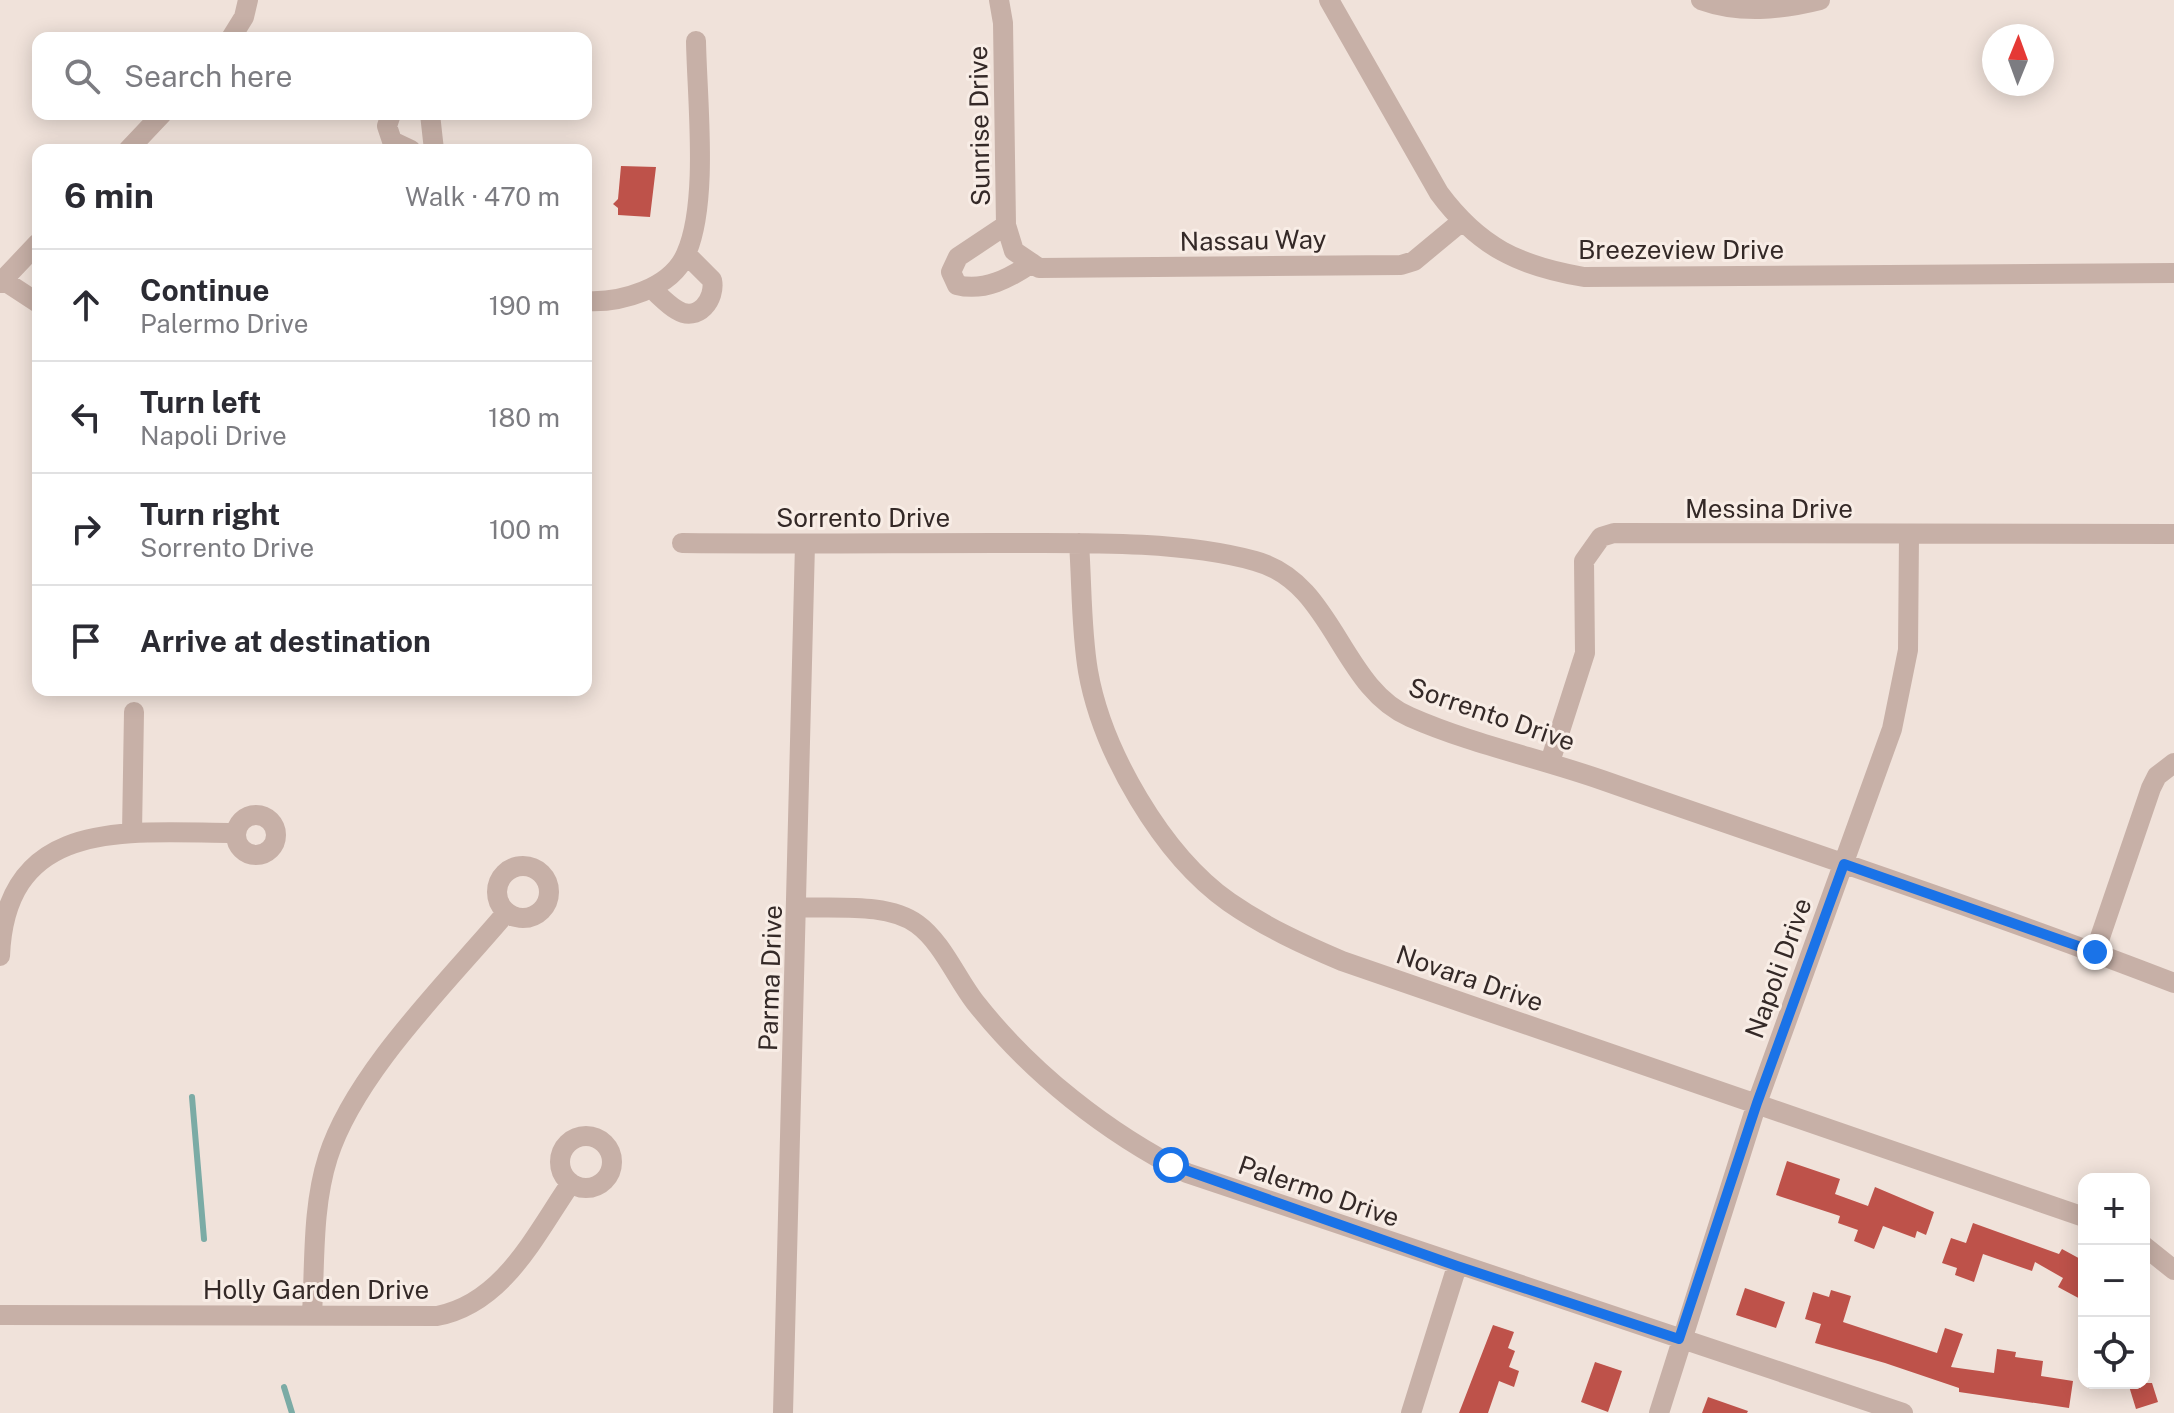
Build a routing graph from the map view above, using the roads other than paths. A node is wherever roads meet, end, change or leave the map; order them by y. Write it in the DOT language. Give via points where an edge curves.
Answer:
graph roads {
  1 [pos="248,0"];
  2 [pos="999,0"];
  3 [pos="1329,0"];
  4 [pos="1701,0"];
  5 [pos="1820,0"];
  6 [pos="235,32"];
  7 [pos="696,41"];
  8 [pos="156,120"];
  9 [pos="389,120"];
  10 [pos="431,120"];
  11 [pos="134,144"];
  12 [pos="398,144"];
  13 [pos="433,144"];
  14 [pos="1461,222"];
  15 [pos="1006,225"];
  16 [pos="32,249"];
  17 [pos="1014,251"];
  18 [pos="686,254"];
  19 [pos="1032,263"];
  20 [pos="2174,273"];
  21 [pos="1,282"];
  22 [pos="651,288"];
  23 [pos="32,300"];
  24 [pos="592,301"];
  25 [pos="2174,534"];
  26 [pos="1909,536"];
  27 [pos="682,543"];
  28 [pos="1079,543"];
  29 [pos="805,544"];
  30 [pos="134,712"];
  31 [pos="1550,762"];
  32 [pos="2174,763"];
  33 [pos="132,833"];
  34 [pos="235,833"];
  35 [pos="1844,864"];
  36 [pos="798,907"];
  37 [pos="506,913"];
  38 [pos="2095,952"];
  39 [pos="0,956"];
  40 [pos="2174,983"];
  41 [pos="1757,1103"];
  42 [pos="571,1183"];
  43 [pos="2078,1215"];
  44 [pos="2150,1251"];
  45 [pos="1457,1266"];
  46 [pos="2174,1270"];
  47 [pos="312,1314"];
  48 [pos="0,1315"];
  49 [pos="1679,1339"];
  50 [pos="783,1413"];
  51 [pos="1411,1413"];
  52 [pos="1659,1413"];
  53 [pos="1903,1413"];
  1 -- 6 [label="street"];
  2 -- 15 [label="street, Sunrise Drive"];
  3 -- 14 [label="street, Breezeview Drive" via="1439,193"];
  4 -- 5 [label="street" via="1766,9"];
  7 -- 18 [label="street" via="698,200"];
  8 -- 11 [label="street"];
  9 -- 12 [label="street" via="392,141"];
  10 -- 13 [label="street"];
  14 -- 19 [label="street, Nassau Way" via="1414,261 1401,265 1039,268"];
  14 -- 20 [label="street, Breezeview Drive" via="1502,253 1584,277"];
  15 -- 17 [label="street, Sunrise Drive"];
  15 -- 19 [label="street" via="958,257 951,272 957,285 973,289 1015,275"];
  16 -- 21 [label="street"];
  17 -- 19 [label="street, Nassau Way"];
  18 -- 22 [label="street"];
  18 -- 22 [label="street" via="712,280 708,305 684,313"];
  21 -- 23 [label="street"];
  22 -- 24 [label="street"];
  25 -- 26 [label="street, Messina Drive"];
  26 -- 31 [label="street, Messina Drive" via="1601,537 1584,561 1585,653"];
  26 -- 35 [label="street, Napoli Drive" via="1905,675 1892,729"];
  27 -- 29 [label="street, Sorrento Drive"];
  28 -- 29 [label="street, Sorrento Drive"];
  28 -- 31 [label="street, Sorrento Drive" via="1231,554 1276,567 1323,612 1368,686 1397,711"];
  28 -- 41 [label="street, Novara Drive" via="1089,673 1109,738 1145,807 1210,887 1283,936 1342,961"];
  29 -- 36 [label="street, Parma Drive"];
  30 -- 33 [label="street"];
  31 -- 35 [label="street, Sorrento Drive"];
  32 -- 38 [label="street" via="2151,788"];
  33 -- 34 [label="street"];
  33 -- 39 [label="street" via="73,841 38,863 8,904"];
  35 -- 38 [label="street, Sorrento Drive"];
  35 -- 41 [label="street, Napoli Drive"];
  36 -- 45 [label="street, Palermo Drive" via="880,911 917,924 1002,1033 1080,1105 1148,1153 1187,1173"];
  36 -- 50 [label="street, Parma Drive"];
  37 -- 47 [label="street" via="370,1075 340,1125 318,1204"];
  38 -- 40 [label="street, Sorrento Drive"];
  41 -- 43 [label="street, Novara Drive"];
  41 -- 49 [label="street, Napoli Drive"];
  42 -- 47 [label="street, Holly Garden Drive" via="506,1277 474,1303 437,1316"];
  44 -- 46 [label="street"];
  45 -- 49 [label="street, Palermo Drive"];
  45 -- 51 [label="street"];
  47 -- 48 [label="street, Holly Garden Drive"];
  49 -- 52 [label="street, Napoli Drive"];
  49 -- 53 [label="street, Palermo Drive"];
}
